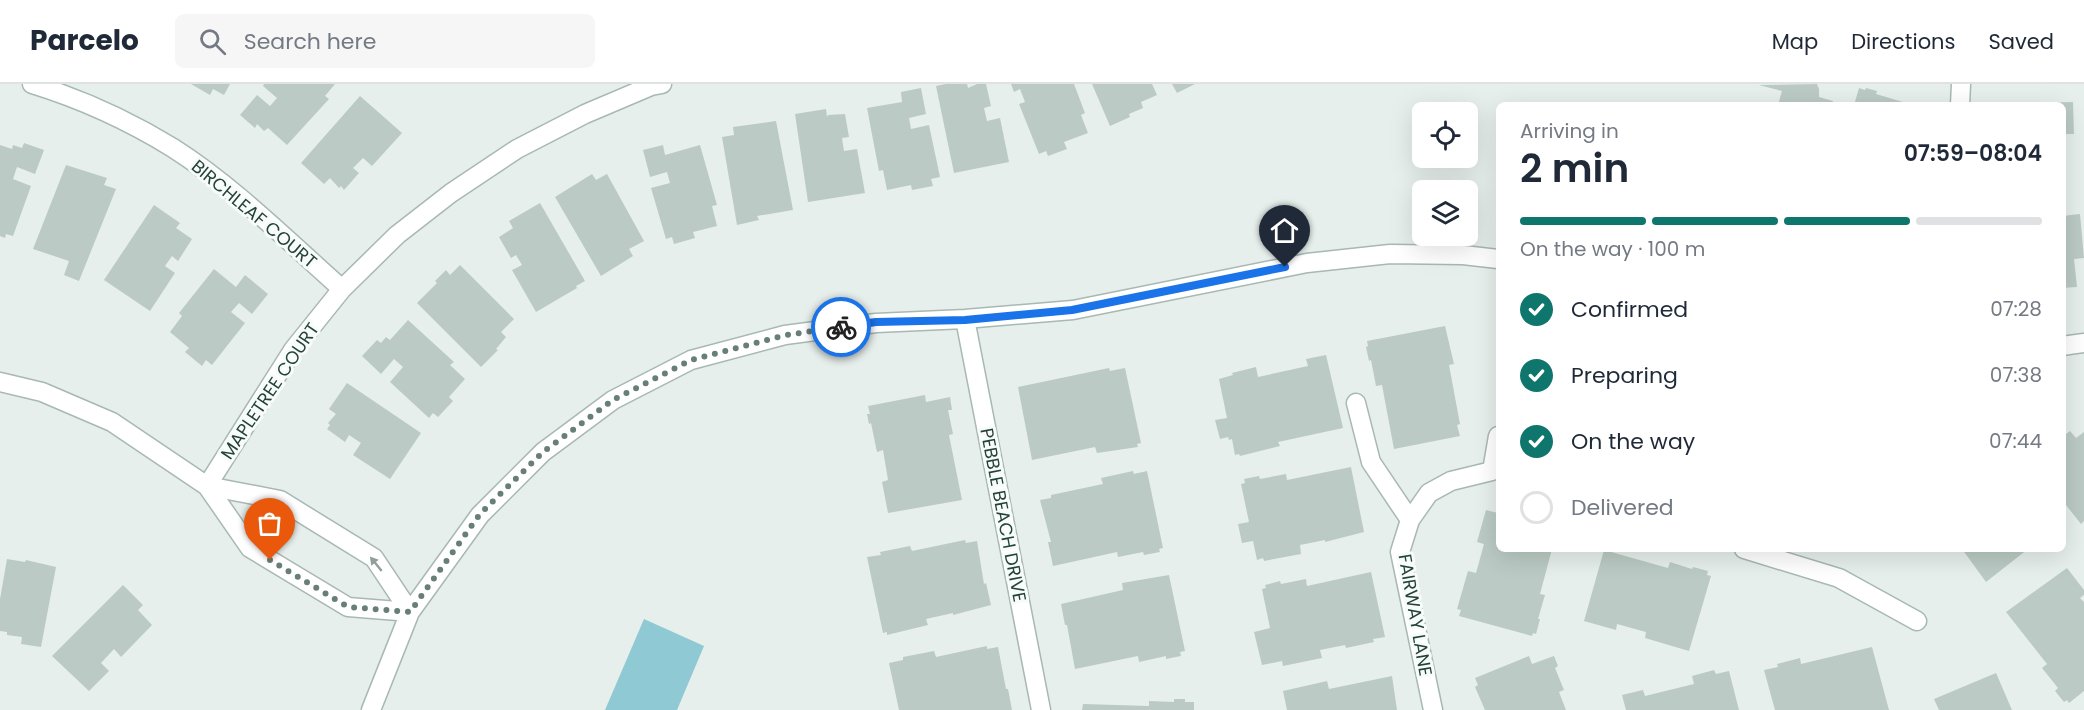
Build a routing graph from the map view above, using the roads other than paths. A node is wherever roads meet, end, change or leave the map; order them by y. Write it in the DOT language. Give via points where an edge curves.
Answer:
graph roads {
  1 [pos="32,84"];
  2 [pos="1961,84"];
  3 [pos="654,85"];
  4 [pos="1960,102"];
  5 [pos="1496,259"];
  6 [pos="342,289"];
  7 [pos="965,320"];
  8 [pos="2084,343"];
  9 [pos="2066,345"];
  10 [pos="0,382"];
  11 [pos="1356,403"];
  12 [pos="1495,472"];
  13 [pos="207,486"];
  14 [pos="1410,520"];
  15 [pos="1754,552"];
  16 [pos="410,612"];
  17 [pos="1917,621"];
  18 [pos="371,710"];
  19 [pos="1041,710"];
  20 [pos="1433,710"];
  1 -- 6 [label="street, BIRCHLEAF COURT" via="115,116 174,149 240,198"];
  2 -- 4 [label="street"];
  3 -- 6 [label="street, MAPLETREE COURT" via="517,149 397,235"];
  5 -- 7 [label="street" via="1390,254 1319,262 1072,310"];
  6 -- 13 [label="street, MAPLETREE COURT" via="293,350"];
  7 -- 16 [label="street" via="876,322 786,335 691,360 613,400 543,452 480,514"];
  7 -- 19 [label="street, PEBBLE BEACH DRIVE"];
  8 -- 9 [label="street"];
  10 -- 13 [label="street" via="42,393 112,422"];
  11 -- 14 [label="street" via="1371,462"];
  12 -- 14 [label="street, FAIRWAY LANE" via="1451,481 1429,493"];
  16 -- 13 [label="street, one-way" via="374,558 280,500"];
  13 -- 16 [label="street" via="250,548 348,607"];
  14 -- 20 [label="street, FAIRWAY LANE" via="1400,552"];
  15 -- 17 [label="street" via="1839,578"];
  16 -- 18 [label="street"];
}
